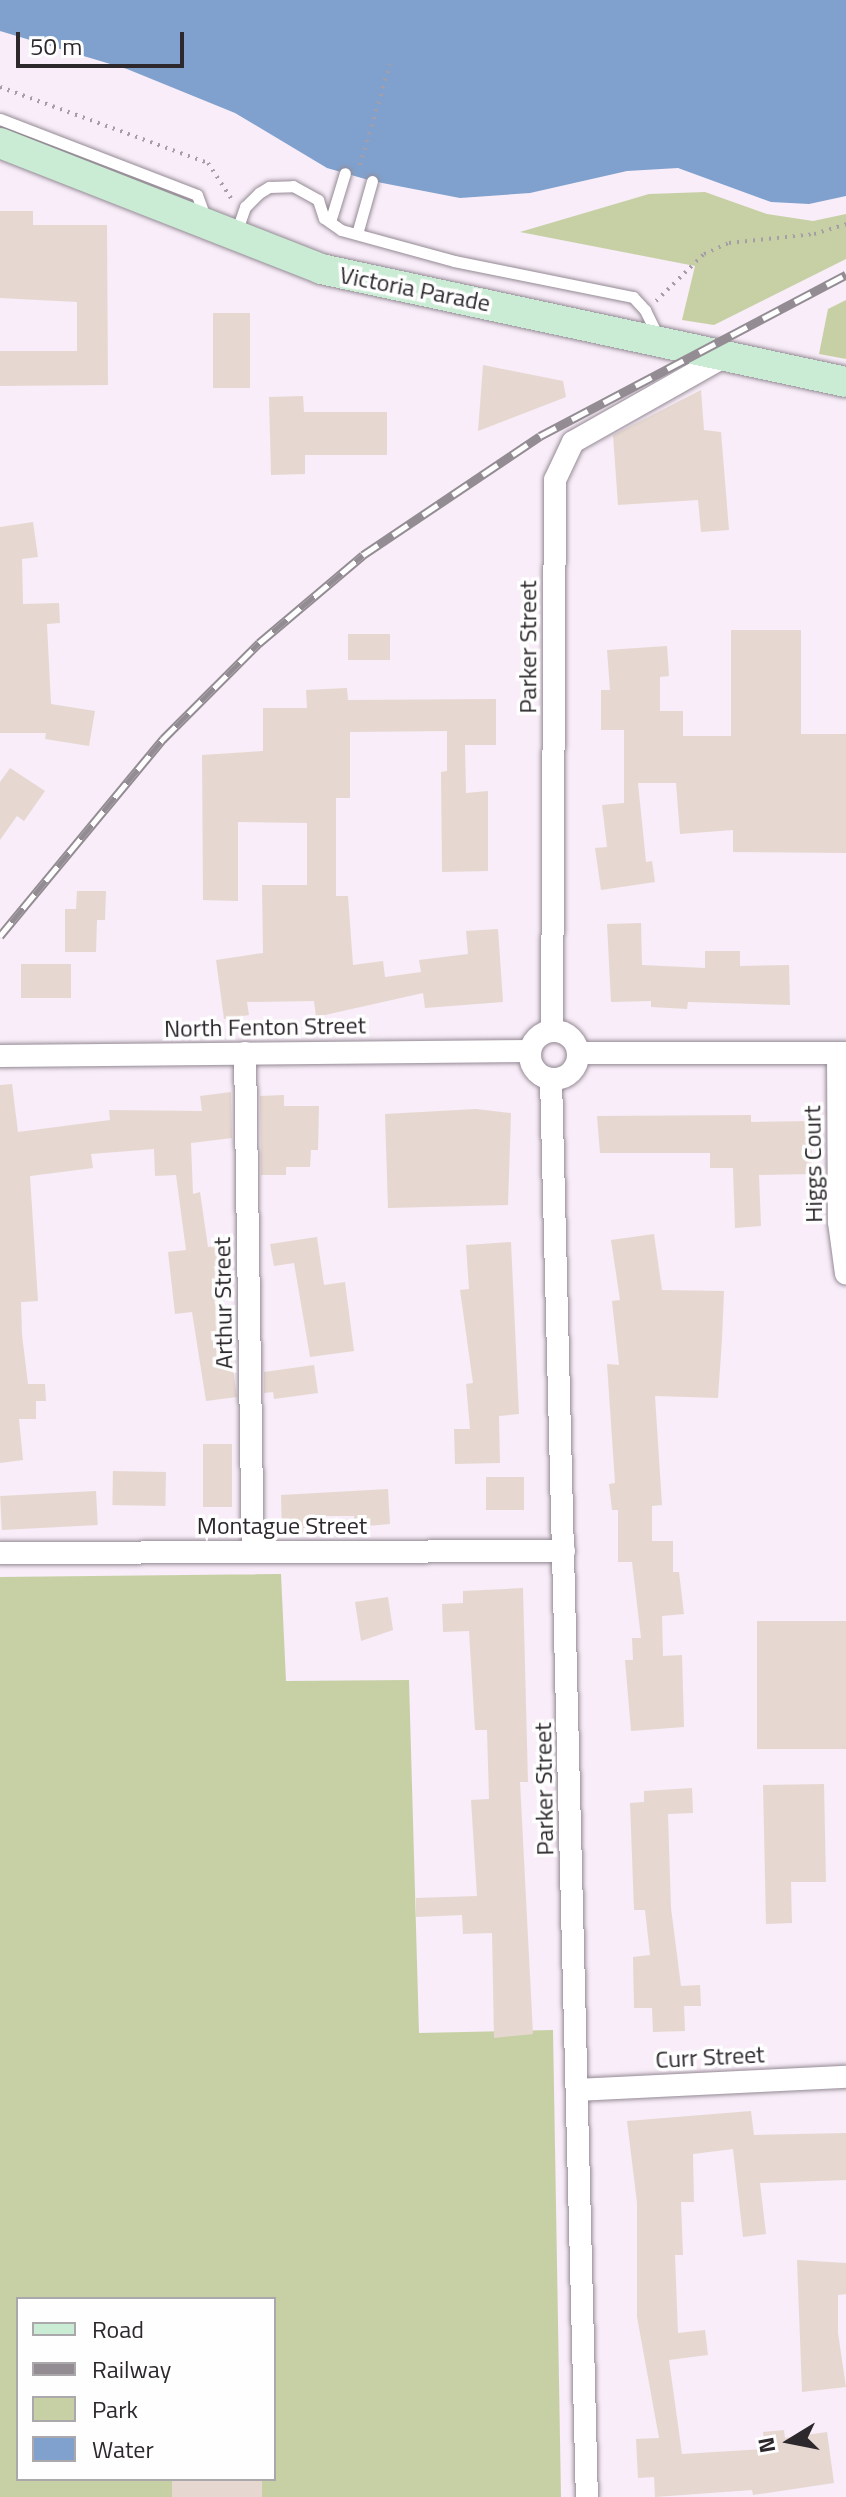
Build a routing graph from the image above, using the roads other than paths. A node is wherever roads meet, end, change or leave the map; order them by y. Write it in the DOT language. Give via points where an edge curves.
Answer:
graph roads {
  1 [pos="0,119"];
  2 [pos="0,143"];
  3 [pos="351,175"];
  4 [pos="372,181"];
  5 [pos="240,220"];
  6 [pos="207,221"];
  7 [pos="330,222"];
  8 [pos="357,234"];
  9 [pos="661,343"];
  10 [pos="725,356"];
  11 [pos="846,382"];
  12 [pos="552,1030"];
  13 [pos="530,1051"];
  14 [pos="245,1053"];
  15 [pos="579,1053"];
  16 [pos="842,1053"];
  17 [pos="0,1056"];
  18 [pos="551,1079"];
  19 [pos="846,1274"];
  20 [pos="564,1551"];
  21 [pos="253,1552"];
  22 [pos="0,1553"];
  23 [pos="846,2077"];
  24 [pos="577,2090"];
  25 [pos="587,2497"];
  1 -- 6 [label="lane" via="197,195"];
  2 -- 6 [label="street, Victoria Parade"];
  3 -- 7 [label="lane"];
  4 -- 8 [label="lane"];
  5 -- 6 [label="street, Victoria Parade"];
  5 -- 7 [label="lane" via="269,187 293,186 318,200"];
  5 -- 9 [label="street, Victoria Parade" via="321,269"];
  7 -- 8 [label="lane"];
  8 -- 9 [label="lane" via="454,261 633,297"];
  9 -- 10 [label="street, Victoria Parade"];
  10 -- 11 [label="street, Victoria Parade"];
  10 -- 12 [label="street, Parker Street" via="573,442 555,480"];
  12 -- 13 [label="street" via="538,1036"];
  12 -- 15 [label="street" via="568,1035"];
  13 -- 14 [label="street, North Fenton Street"];
  13 -- 18 [label="street" via="533,1067"];
  14 -- 17 [label="street, North Fenton Street"];
  14 -- 21 [label="street, Arthur Street"];
  15 -- 16 [label="street"];
  15 -- 18 [label="street" via="568,1075"];
  16 -- 19 [label="street, Higgs Court" via="839,1222"];
  18 -- 20 [label="street, Parker Street"];
  20 -- 21 [label="street, Montague Street"];
  20 -- 24 [label="street, Parker Street"];
  21 -- 22 [label="street, Montague Street"];
  23 -- 24 [label="street, Curr Street"];
  24 -- 25 [label="street, Parker Street"];
}
